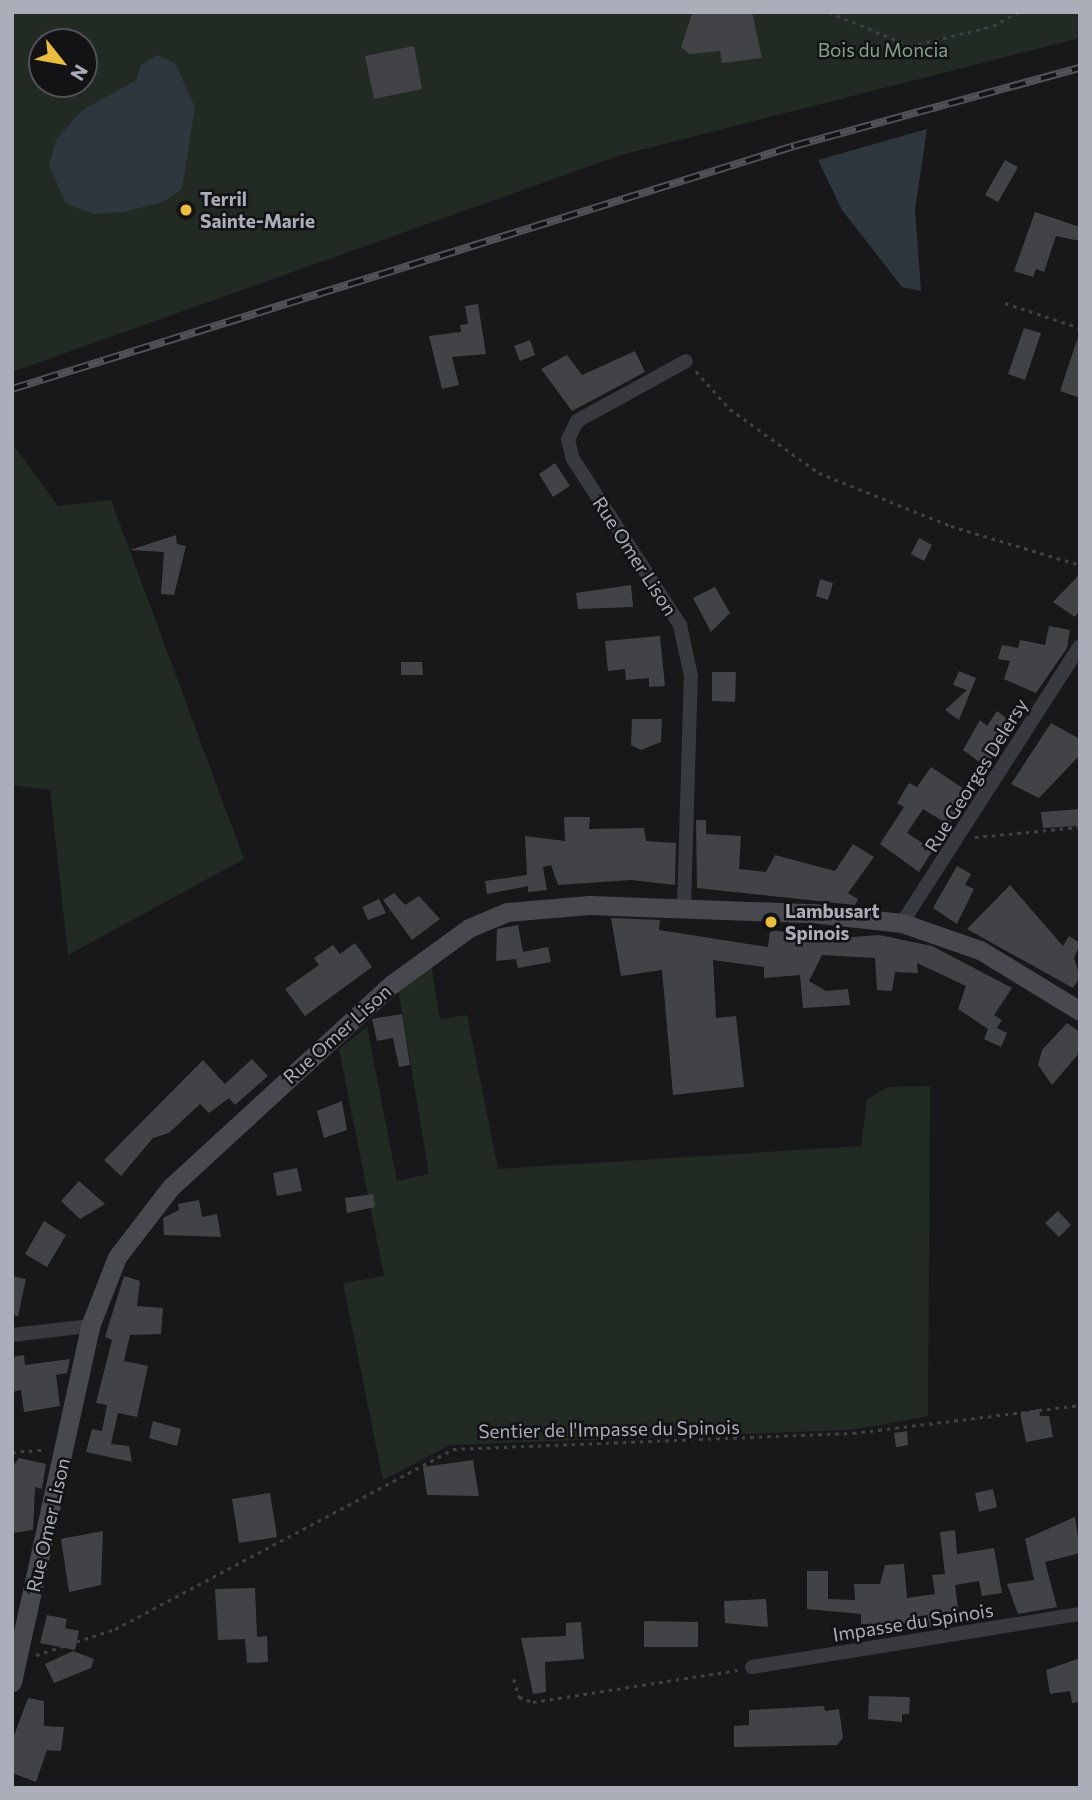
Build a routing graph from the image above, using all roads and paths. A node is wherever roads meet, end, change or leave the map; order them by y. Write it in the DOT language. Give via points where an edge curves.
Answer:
graph roads {
  1 [pos="829,12"];
  2 [pos="1018,12"];
  3 [pos="1005,303"];
  4 [pos="1080,327"];
  5 [pos="686,360"];
  6 [pos="1080,565"];
  7 [pos="1080,646"];
  8 [pos="1080,827"];
  9 [pos="961,839"];
  10 [pos="684,906"];
  11 [pos="902,923"];
  12 [pos="1080,1011"];
  13 [pos="90,1326"];
  14 [pos="12,1335"];
  15 [pos="1080,1405"];
  16 [pos="64,1449"];
  17 [pos="12,1452"];
  18 [pos="1080,1614"];
  19 [pos="19,1655"];
  20 [pos="752,1667"];
  21 [pos="514,1679"];
  22 [pos="12,1682"];
  1 -- 2 [label="path" via="909,46 993,26"];
  3 -- 4 [label="path"];
  5 -- 6 [label="path" via="730,409 819,473 951,526"];
  5 -- 10 [label="street, Rue Omer Lison" via="578,421 568,440 573,459 680,625 691,676"];
  7 -- 9 [label="street, Rue Georges Delersy"];
  8 -- 9 [label="path"];
  9 -- 11 [label="street, Rue Georges Delersy"];
  10 -- 11 [label="street, Rue Omer Lison"];
  10 -- 13 [label="street, Rue Omer Lison" via="507,912 458,936 392,984 172,1187 117,1257"];
  11 -- 12 [label="street, Rue Omer Lison" via="981,950"];
  13 -- 14 [label="street"];
  13 -- 16 [label="street, Rue Omer Lison"];
  15 -- 19 [label="path, Sentier de l'Impasse du Spinois" via="853,1433 700,1444 453,1449 115,1629 37,1655"];
  16 -- 17 [label="path"];
  16 -- 19 [label="street, Rue Omer Lison"];
  18 -- 20 [label="street, Impasse du Spinois"];
  19 -- 22 [label="street, Rue Omer Lison"];
  20 -- 21 [label="path" via="533,1702 519,1697"];
}
